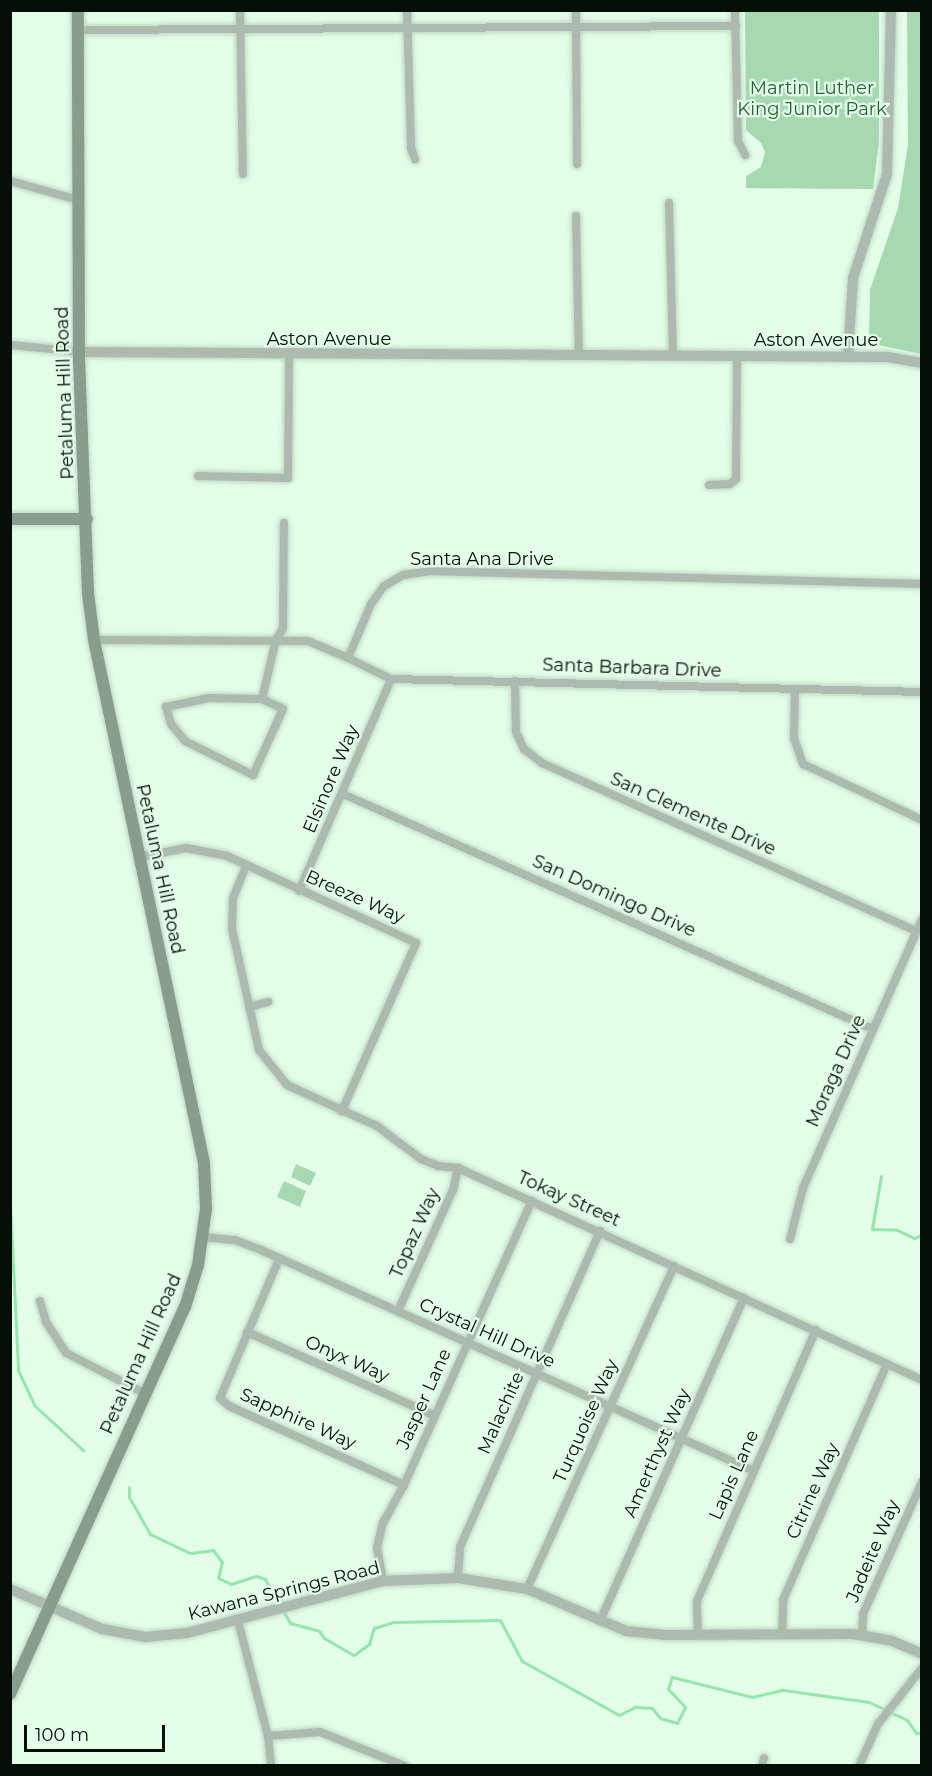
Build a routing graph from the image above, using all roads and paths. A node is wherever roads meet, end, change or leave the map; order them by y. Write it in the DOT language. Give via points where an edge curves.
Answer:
graph roads {
  1 [pos="78,10"];
  2 [pos="240,10"];
  3 [pos="407,10"];
  4 [pos="576,10"];
  5 [pos="735,10"];
  6 [pos="891,10"];
  7 [pos="736,26"];
  8 [pos="576,27"];
  9 [pos="408,28"];
  10 [pos="240,29"];
  11 [pos="79,30"];
  12 [pos="745,155"];
  13 [pos="415,159"];
  14 [pos="577,164"];
  15 [pos="243,174"];
  16 [pos="10,182"];
  17 [pos="78,200"];
  18 [pos="669,203"];
  19 [pos="576,216"];
  20 [pos="10,345"];
  21 [pos="80,352"];
  22 [pos="289,355"];
  23 [pos="579,356"];
  24 [pos="673,356"];
  25 [pos="737,357"];
  26 [pos="848,357"];
  27 [pos="921,363"];
  28 [pos="198,476"];
  29 [pos="709,485"];
  30 [pos="10,519"];
  31 [pos="87,519"];
  32 [pos="284,523"];
  33 [pos="921,585"];
  34 [pos="94,640"];
  35 [pos="276,640"];
  36 [pos="348,658"];
  37 [pos="391,680"];
  38 [pos="515,681"];
  39 [pos="795,689"];
  40 [pos="921,692"];
  41 [pos="262,699"];
  42 [pos="343,794"];
  43 [pos="921,820"];
  44 [pos="140,857"];
  45 [pos="246,866"];
  46 [pos="299,891"];
  47 [pos="921,920"];
  48 [pos="916,931"];
  49 [pos="268,1002"];
  50 [pos="249,1007"];
  51 [pos="872,1029"];
  52 [pos="342,1111"];
  53 [pos="458,1168"];
  54 [pos="532,1200"];
  55 [pos="600,1231"];
  56 [pos="204,1237"];
  57 [pos="790,1239"];
  58 [pos="279,1258"];
  59 [pos="674,1266"];
  60 [pos="744,1298"];
  61 [pos="40,1301"];
  62 [pos="398,1311"];
  63 [pos="816,1330"];
  64 [pos="247,1332"];
  65 [pos="467,1342"];
  66 [pos="887,1364"];
  67 [pos="537,1374"];
  68 [pos="921,1380"];
  69 [pos="144,1393"];
  70 [pos="610,1407"];
  71 [pos="434,1415"];
  72 [pos="681,1438"];
  73 [pos="754,1471"];
  74 [pos="921,1482"];
  75 [pos="404,1485"];
  76 [pos="458,1578"];
  77 [pos="383,1581"];
  78 [pos="10,1589"];
  79 [pos="527,1589"];
  80 [pos="51,1607"];
  81 [pos="238,1621"];
  82 [pos="600,1621"];
  83 [pos="698,1635"];
  84 [pos="782,1635"];
  85 [pos="862,1635"];
  86 [pos="921,1654"];
  87 [pos="921,1668"];
  88 [pos="10,1694"];
  89 [pos="268,1736"];
  90 [pos="271,1766"];
  91 [pos="405,1766"];
  92 [pos="859,1766"];
  1 -- 11 [label="main road, Petaluma Hill Road"];
  2 -- 10 [label="street"];
  3 -- 9 [label="street"];
  4 -- 8 [label="street"];
  5 -- 7 [label="street"];
  6 -- 26 [label="street" via="887,174 854,278"];
  7 -- 8 [label="street"];
  7 -- 12 [label="street" via="738,141"];
  8 -- 9 [label="street"];
  8 -- 14 [label="street"];
  9 -- 10 [label="street"];
  9 -- 13 [label="street" via="411,148"];
  10 -- 11 [label="street"];
  10 -- 15 [label="street"];
  11 -- 17 [label="main road, Petaluma Hill Road"];
  16 -- 17 [label="street"];
  17 -- 21 [label="main road, Petaluma Hill Road"];
  18 -- 24 [label="street"];
  19 -- 23 [label="street"];
  20 -- 21 [label="street"];
  21 -- 22 [label="street, Aston Avenue"];
  21 -- 31 [label="main road, Petaluma Hill Road"];
  22 -- 23 [label="street, Aston Avenue"];
  22 -- 28 [label="street" via="288,478"];
  23 -- 24 [label="street, Aston Avenue"];
  24 -- 25 [label="street, Aston Avenue"];
  25 -- 26 [label="street, Aston Avenue"];
  25 -- 29 [label="street" via="736,479 730,484"];
  26 -- 27 [label="street, Aston Avenue" via="888,357"];
  30 -- 31 [label="main road"];
  31 -- 34 [label="main road, Petaluma Hill Road" via="87,577"];
  32 -- 35 [label="street" via="283,628"];
  33 -- 36 [label="street, Santa Ana Drive" via="412,574 384,586"];
  34 -- 35 [label="street"];
  34 -- 44 [label="main road, Petaluma Hill Road"];
  35 -- 36 [label="street" via="309,641"];
  35 -- 41 [label="street"];
  36 -- 37 [label="street, Santa Barbara Drive"];
  37 -- 38 [label="street, Santa Barbara Drive"];
  37 -- 42 [label="street, Elsinore Way"];
  38 -- 39 [label="street, Santa Barbara Drive"];
  38 -- 48 [label="street, San Clemente Drive" via="516,732 524,749 542,763"];
  39 -- 40 [label="street, Santa Barbara Drive"];
  39 -- 43 [label="street" via="794,738 803,764"];
  41 -- 41 [label="street" via="209,698 166,707 171,724 185,741 253,775 283,709"];
  42 -- 46 [label="street, Elsinore Way"];
  42 -- 51 [label="street, San Domingo Drive"];
  44 -- 45 [label="street, Breeze Way" via="186,848 207,850"];
  44 -- 56 [label="main road, Petaluma Hill Road" via="204,1163"];
  45 -- 46 [label="street, Breeze Way"];
  45 -- 50 [label="street, Tokay Street" via="231,914"];
  46 -- 52 [label="street, Breeze Way" via="416,943"];
  47 -- 48 [label="street, Moraga Drive"];
  48 -- 51 [label="street, Moraga Drive"];
  49 -- 50 [label="street"];
  50 -- 52 [label="street, Tokay Street" via="259,1050 271,1069 287,1085"];
  51 -- 57 [label="street, Moraga Drive" via="803,1188"];
  52 -- 53 [label="street, Tokay Street" via="377,1126 421,1159"];
  53 -- 54 [label="street, Tokay Street"];
  53 -- 62 [label="street, Topaz Way" via="453,1190"];
  54 -- 55 [label="street, Tokay Street"];
  54 -- 65 [label="street, Jasper Lane"];
  55 -- 59 [label="street, Tokay Street"];
  55 -- 67 [label="street, Malachite"];
  56 -- 58 [label="street, Crystal Hill Drive" via="235,1240"];
  56 -- 69 [label="main road, Petaluma Hill Road" via="185,1307"];
  58 -- 62 [label="street, Crystal Hill Drive"];
  58 -- 64 [label="street, Sapphire Way"];
  59 -- 60 [label="street, Tokay Street"];
  59 -- 70 [label="street, Turquoise Way"];
  60 -- 63 [label="street, Tokay Street"];
  60 -- 72 [label="street, Amerthyst Way"];
  61 -- 69 [label="street" via="45,1322 66,1353 90,1369"];
  62 -- 65 [label="street, Crystal Hill Drive"];
  63 -- 66 [label="street, Tokay Street"];
  63 -- 73 [label="street, Lapis Lane"];
  64 -- 71 [label="street, Onyx Way"];
  64 -- 75 [label="street, Sapphire Way" via="222,1389 224,1403"];
  65 -- 67 [label="street, Crystal Hill Drive"];
  65 -- 71 [label="street, Jasper Lane"];
  66 -- 68 [label="street, Tokay Street"];
  66 -- 84 [label="street, Citrine Way" via="783,1600"];
  67 -- 70 [label="street, Crystal Hill Drive"];
  67 -- 76 [label="street, Malachite" via="460,1547"];
  69 -- 80 [label="main road, Petaluma Hill Road"];
  70 -- 72 [label="street, Crystal Hill Drive"];
  70 -- 79 [label="street, Turquoise Way"];
  71 -- 75 [label="street, Jasper Lane"];
  72 -- 73 [label="street, Crystal Hill Drive"];
  72 -- 82 [label="street, Amerthyst Way"];
  73 -- 83 [label="street, Lapis Lane" via="697,1601"];
  74 -- 85 [label="street, Jadeite Way" via="863,1614"];
  75 -- 77 [label="street, Jasper Lane" via="378,1536"];
  76 -- 77 [label="street, Kawana Springs Road"];
  76 -- 79 [label="street, Kawana Springs Road"];
  77 -- 81 [label="street, Kawana Springs Road"];
  78 -- 80 [label="street, Kawana Springs Road"];
  79 -- 82 [label="street, Kawana Springs Road"];
  80 -- 81 [label="street, Kawana Springs Road" via="102,1629 145,1637 187,1633"];
  80 -- 88 [label="main road, Petaluma Hill Road"];
  81 -- 89 [label="street"];
  82 -- 83 [label="street, Kawana Springs Road" via="626,1631"];
  83 -- 84 [label="street, Kawana Springs Road"];
  84 -- 85 [label="street, Kawana Springs Road"];
  85 -- 86 [label="street, Kawana Springs Road" via="892,1641"];
  87 -- 92 [label="street" via="878,1724"];
  89 -- 90 [label="street"];
  89 -- 91 [label="street" via="320,1731"];
}
